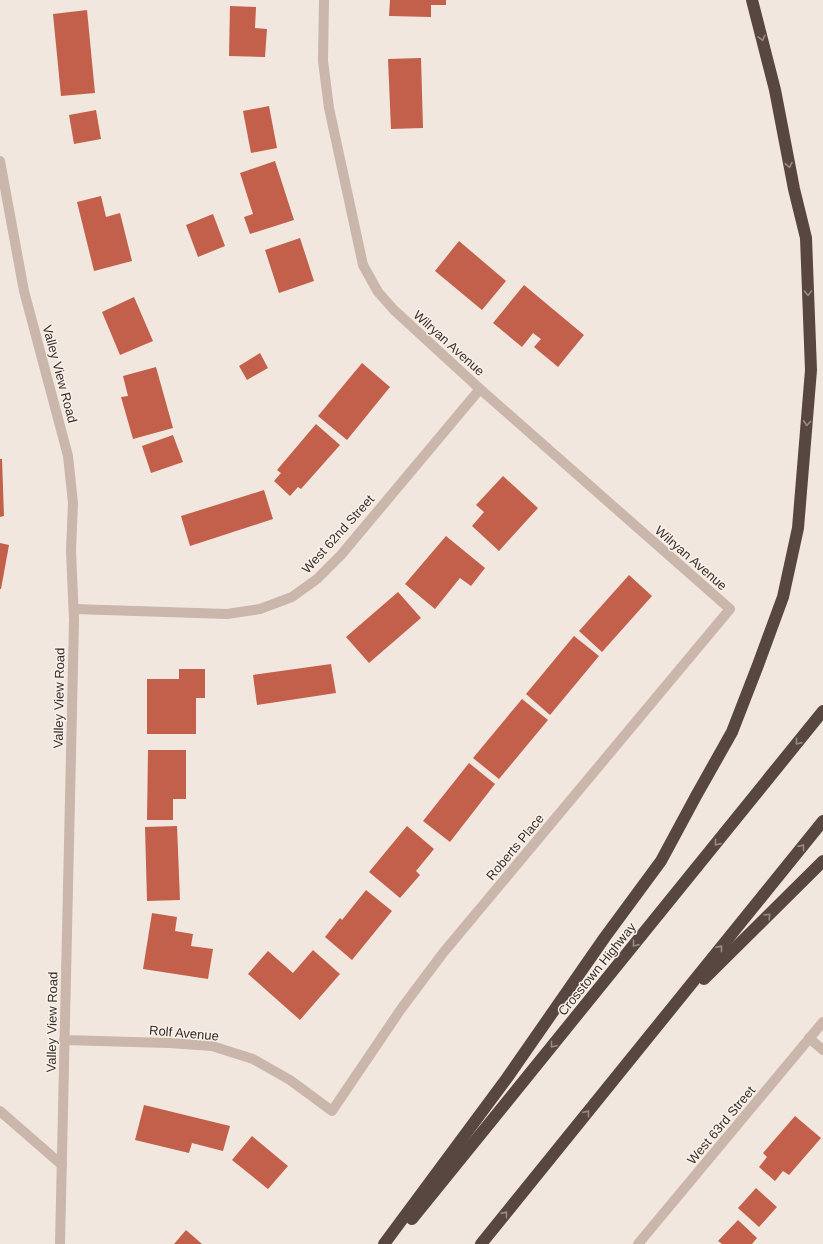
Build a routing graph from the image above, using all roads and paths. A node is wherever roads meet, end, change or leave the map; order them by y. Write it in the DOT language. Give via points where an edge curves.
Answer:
graph roads {
  1 [pos="324,0"];
  2 [pos="752,0"];
  3 [pos="0,161"];
  4 [pos="480,389"];
  5 [pos="74,609"];
  6 [pos="730,609"];
  7 [pos="823,711"];
  8 [pos="823,821"];
  9 [pos="823,861"];
  10 [pos="660,1022"];
  11 [pos="823,1022"];
  12 [pos="809,1038"];
  13 [pos="64,1040"];
  14 [pos="823,1050"];
  15 [pos="0,1111"];
  16 [pos="332,1111"];
  17 [pos="62,1165"];
  18 [pos="60,1244"];
  19 [pos="384,1244"];
  20 [pos="392,1244"];
  21 [pos="481,1244"];
  22 [pos="638,1244"];
  1 -- 4 [label="street, Wilryan Avenue" via="323,61 329,108 363,265 378,292 394,310"];
  2 -- 19 [label="highway, one-way" via="775,90 806,238 811,370 798,528 782,597 732,732 661,861 507,1078"];
  3 -- 5 [label="street, Valley View Road" via="24,291 68,456 73,503"];
  4 -- 5 [label="street, West 62nd Street" via="341,555 317,579 292,597 260,609 227,614"];
  4 -- 6 [label="street, Wilryan Avenue"];
  5 -- 13 [label="street, Valley View Road"];
  6 -- 16 [label="street, Roberts Place" via="443,953 401,1009"];
  7 -- 20 [label="highway, Crosstown Highway, one-way"];
  10 -- 8 [label="highway, one-way"];
  10 -- 9 [label="highway, one-way"];
  21 -- 10 [label="highway, one-way"];
  11 -- 12 [label="street, West 63rd Street"];
  12 -- 14 [label="street"];
  12 -- 22 [label="street, West 63rd Street"];
  13 -- 16 [label="street, Rolf Avenue" via="212,1046 253,1059 290,1080"];
  13 -- 17 [label="street, Valley View Road"];
  15 -- 17 [label="street"];
  17 -- 18 [label="street, Valley View Road"];
}
